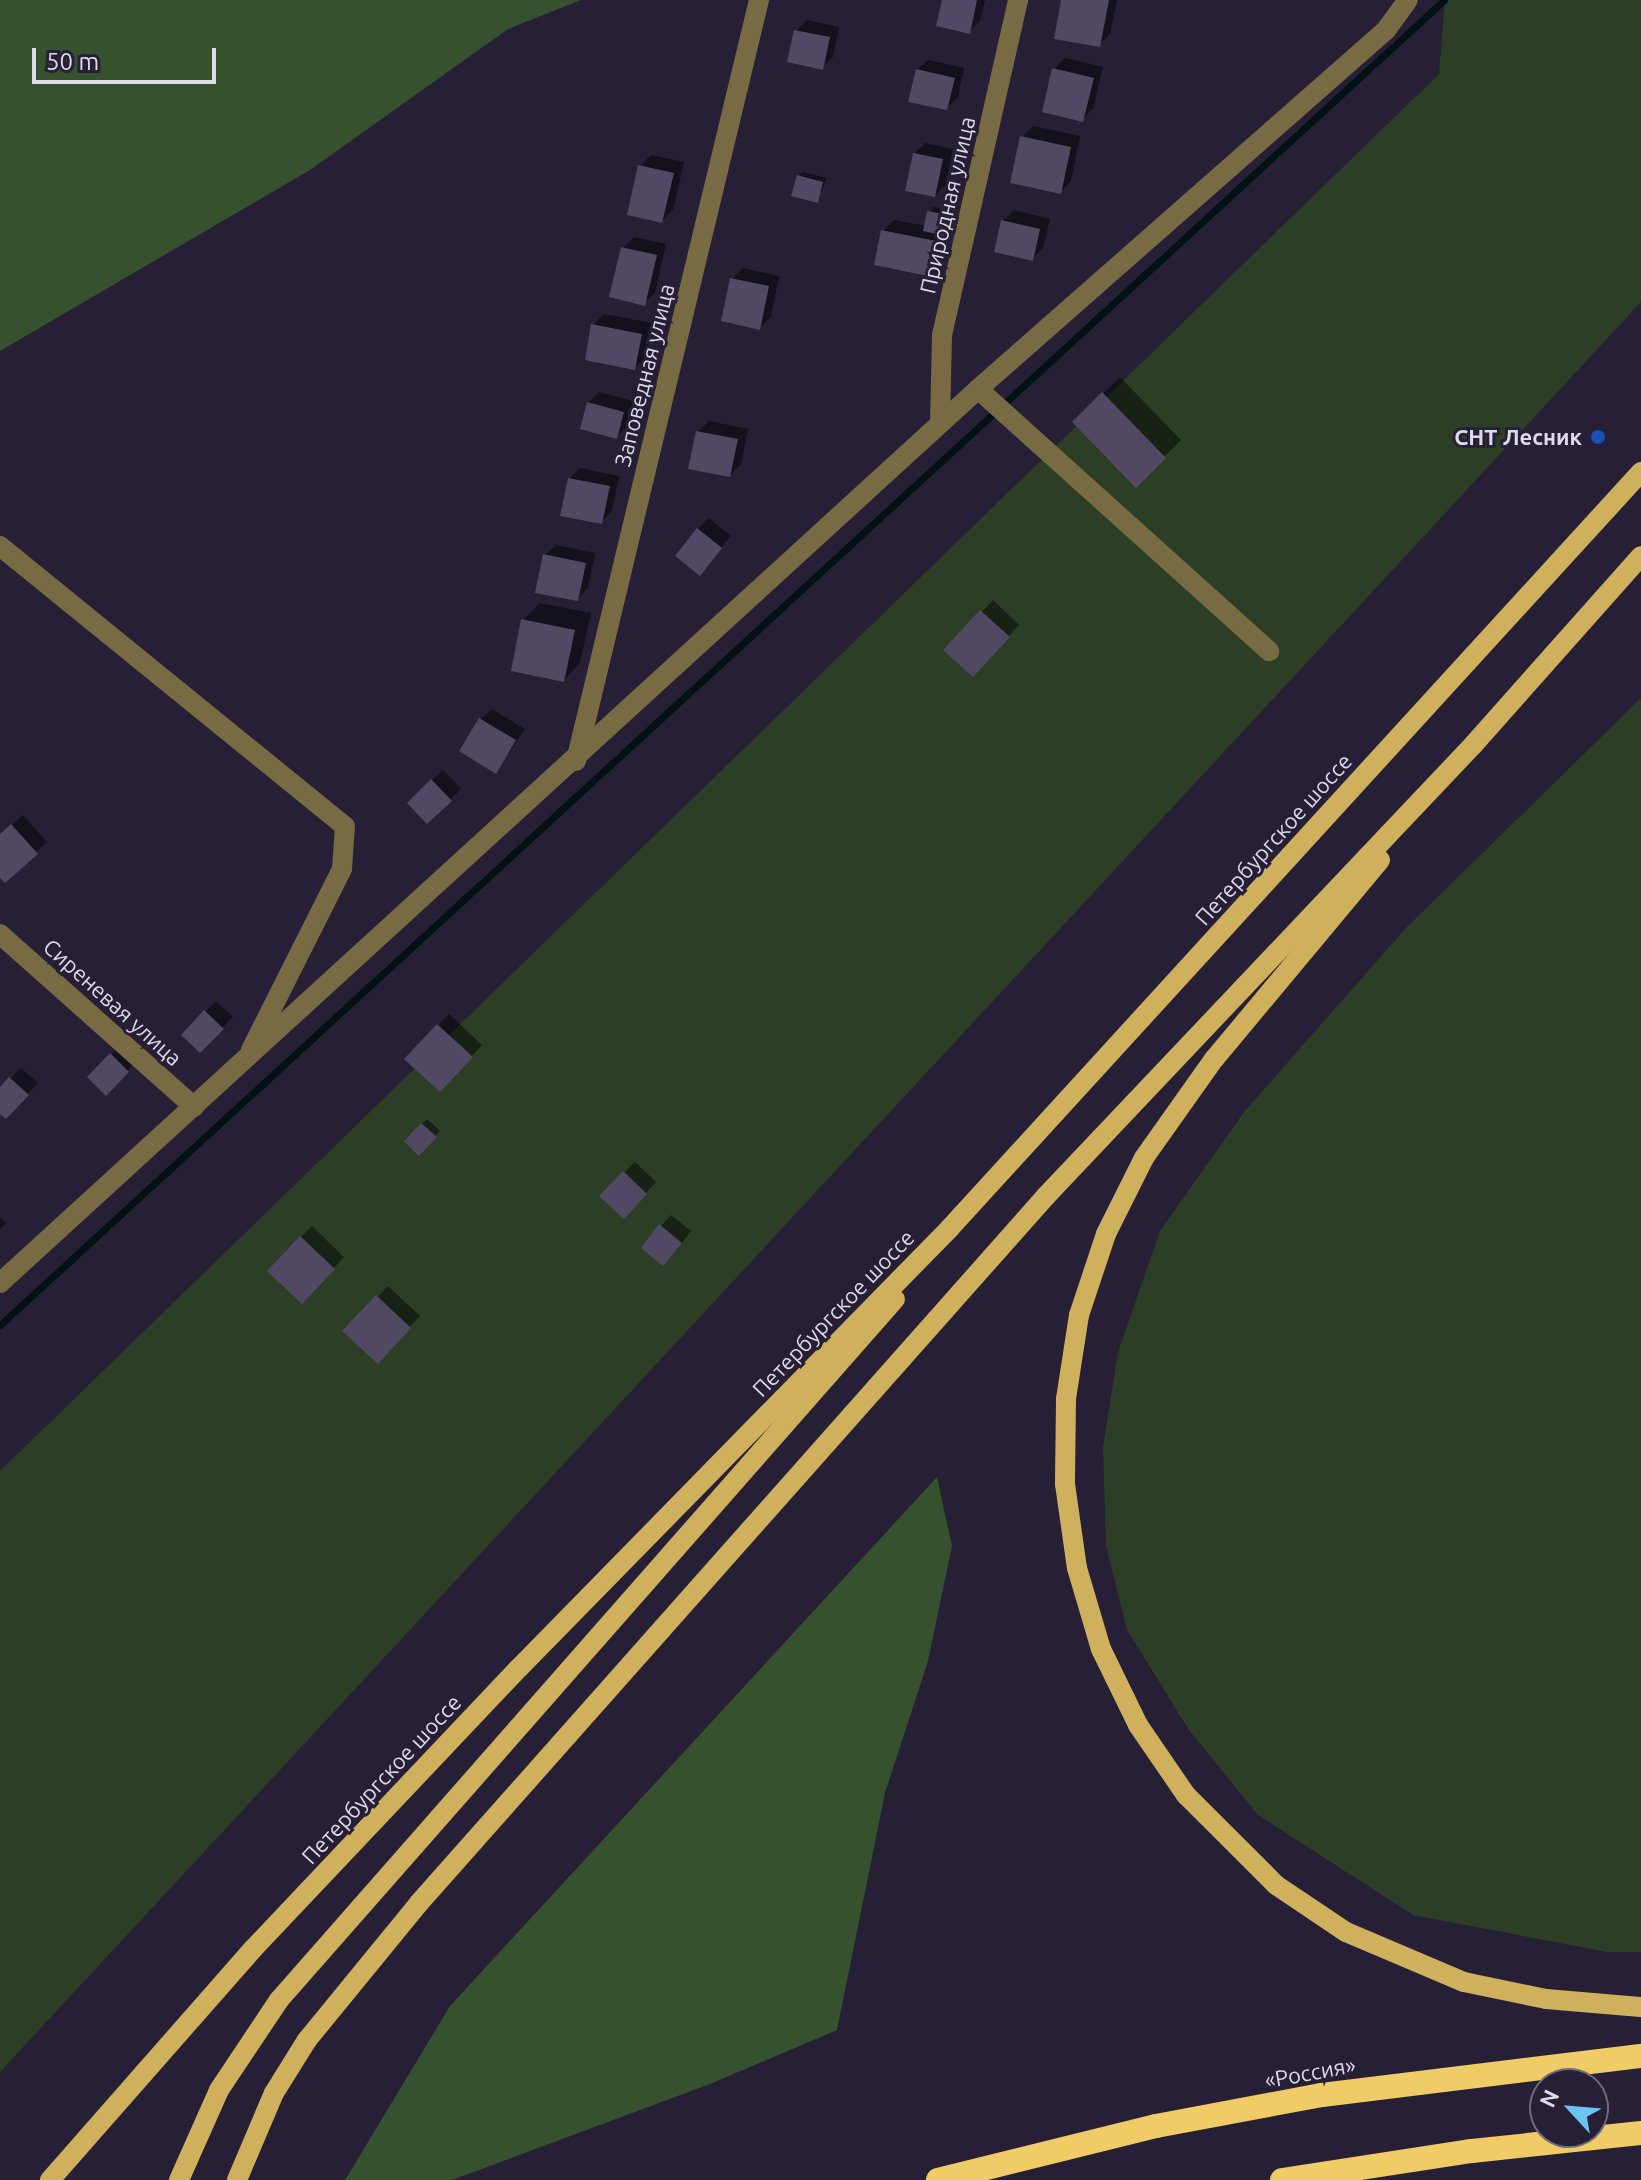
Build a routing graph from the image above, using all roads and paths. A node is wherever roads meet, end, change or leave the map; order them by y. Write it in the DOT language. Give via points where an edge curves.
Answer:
graph roads {
  1 [pos="759,0"];
  2 [pos="1018,0"];
  3 [pos="1408,0"];
  4 [pos="993,403"];
  5 [pos="940,423"];
  6 [pos="1641,472"];
  7 [pos="0,546"];
  8 [pos="1641,556"];
  9 [pos="1269,651"];
  10 [pos="1474,744"];
  11 [pos="576,761"];
  12 [pos="0,934"];
  13 [pos="245,1061"];
  14 [pos="194,1107"];
  15 [pos="949,1229"];
  16 [pos="0,1283"];
  17 [pos="1641,2007"];
  18 [pos="1641,2056"];
  19 [pos="1641,2133"];
  20 [pos="50,2180"];
  21 [pos="179,2180"];
  22 [pos="237,2180"];
  23 [pos="938,2180"];
  24 [pos="1282,2180"];
  1 -- 11 [label="street, Заповедная улица"];
  2 -- 5 [label="street, Природная улица" via="942,335"];
  3 -- 4 [label="street" via="1386,30"];
  4 -- 5 [label="street"];
  4 -- 9 [label="street"];
  5 -- 11 [label="street"];
  6 -- 15 [label="main road, Петербургское шоссе"];
  7 -- 13 [label="street" via="345,826 342,869"];
  8 -- 10 [label="main road"];
  10 -- 17 [label="main road" via="1214,1059 1123,1196 1091,1274 1071,1356 1064,1441 1069,1526 1101,1649 1138,1725 1195,1806 1276,1885 1346,1932 1464,1982 1546,1999"];
  10 -- 22 [label="main road" via="1046,1196 419,1903 307,2040 274,2093"];
  11 -- 13 [label="street"];
  12 -- 14 [label="street, Сиреневая улица"];
  13 -- 14 [label="street"];
  14 -- 16 [label="street"];
  15 -- 20 [label="main road, Петербургское шоссе" via="455,1735 253,1949"];
  15 -- 21 [label="main road" via="867,1337 279,2000 219,2090"];
  18 -- 23 [label="highway, «Россия»" via="1322,2095"];
  19 -- 24 [label="highway" via="1472,2151"];
}
